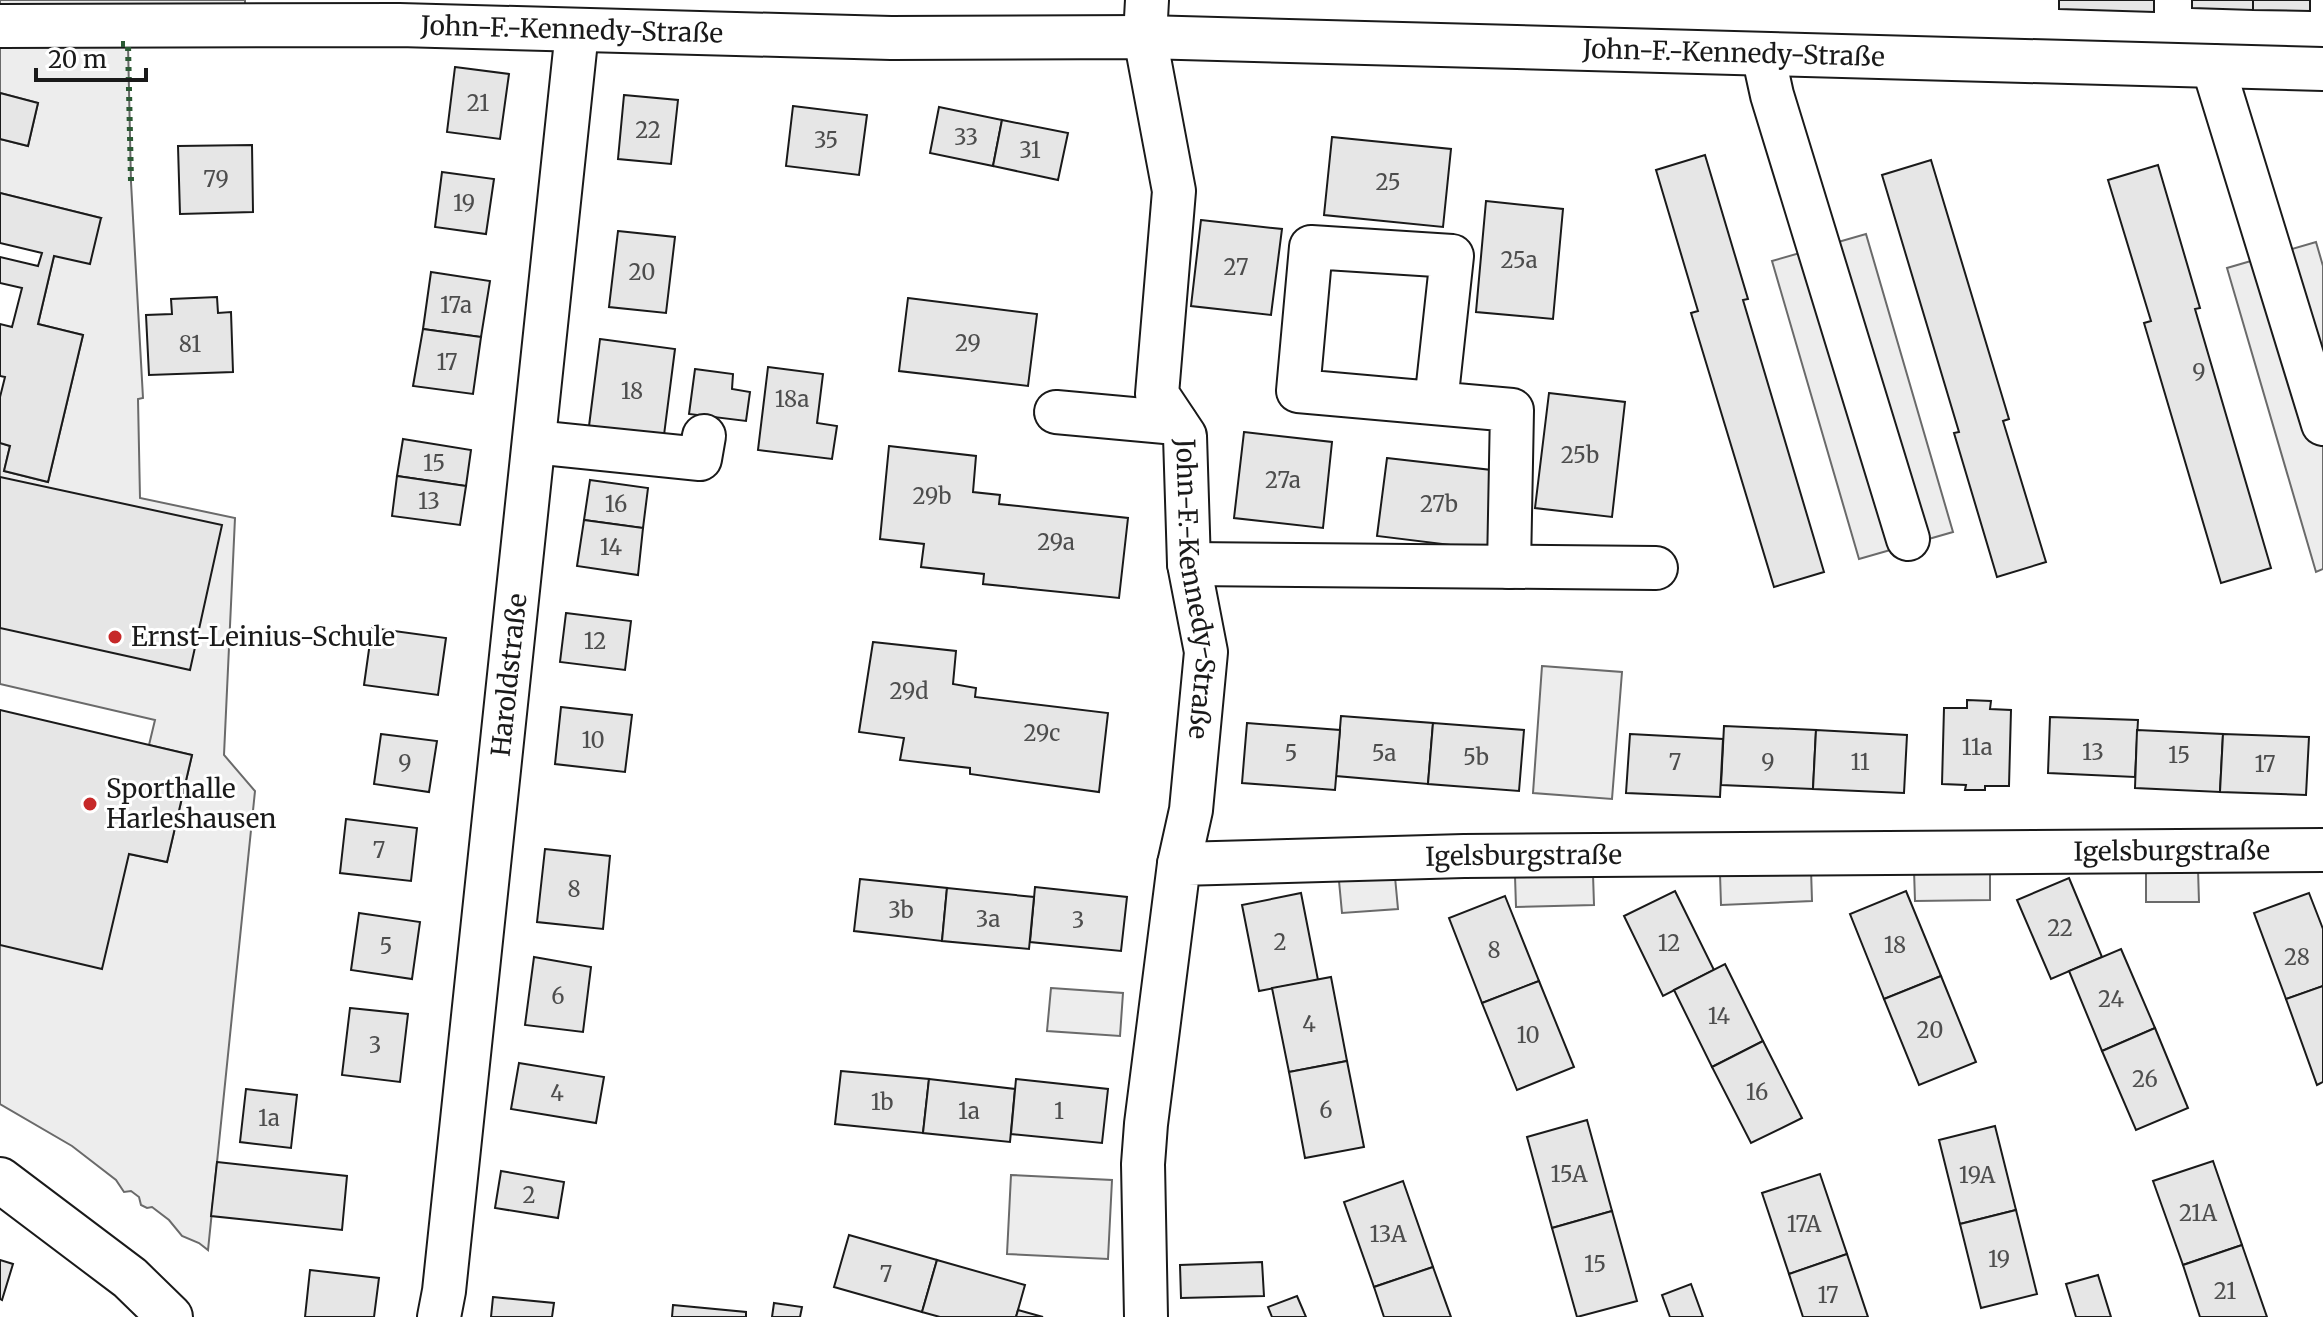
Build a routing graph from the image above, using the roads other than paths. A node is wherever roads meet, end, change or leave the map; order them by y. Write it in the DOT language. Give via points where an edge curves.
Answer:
graph roads {
  1 [pos="399,12"];
  2 [pos="684,16"];
  3 [pos="1146,19"];
  4 [pos="0,26"];
  5 [pos="577,31"];
  6 [pos="1763,54"];
  7 [pos="2213,66"];
  8 [pos="2323,69"];
  9 [pos="1436,403"];
  10 [pos="1056,412"];
  11 [pos="1176,423"];
  12 [pos="2323,424"];
  13 [pos="704,436"];
  14 [pos="534,442"];
  15 [pos="1908,539"];
  16 [pos="1189,564"];
  17 [pos="1509,567"];
  18 [pos="1656,568"];
  19 [pos="2323,850"];
  20 [pos="1179,864"];
  21 [pos="0,1180"];
  22 [pos="170,1317"];
  23 [pos="439,1317"];
  24 [pos="1146,1317"];
  1 -- 4 [label="street, John-F.-Kennedy-Straße"];
  1 -- 5 [label="street, John-F.-Kennedy-Straße"];
  2 -- 3 [label="street, John-F.-Kennedy-Straße" via="891,38"];
  2 -- 5 [label="street, John-F.-Kennedy-Straße"];
  3 -- 6 [label="street, John-F.-Kennedy-Straße"];
  3 -- 11 [label="street, John-F.-Kennedy-Straße" via="1174,191 1157,394"];
  5 -- 14 [label="street, Haroldstraße"];
  6 -- 7 [label="street, John-F.-Kennedy-Straße"];
  6 -- 15 [label="street"];
  7 -- 8 [label="street, John-F.-Kennedy-Straße"];
  7 -- 12 [label="street"];
  9 -- 9 [label="street" via="1298,391 1311,247 1452,256"];
  9 -- 17 [label="street" via="1512,410"];
  10 -- 11 [label="street"];
  11 -- 16 [label="street, John-F.-Kennedy-Straße" via="1185,436"];
  13 -- 14 [label="street" via="700,459"];
  14 -- 23 [label="street, Haroldstraße"];
  16 -- 17 [label="street"];
  16 -- 20 [label="street, John-F.-Kennedy-Straße" via="1206,652 1191,810"];
  17 -- 18 [label="street"];
  19 -- 20 [label="street, Igelsburgstraße" via="1464,856"];
  20 -- 24 [label="street" via="1143,1164"];
  21 -- 22 [label="main road" via="130,1278"];
}
